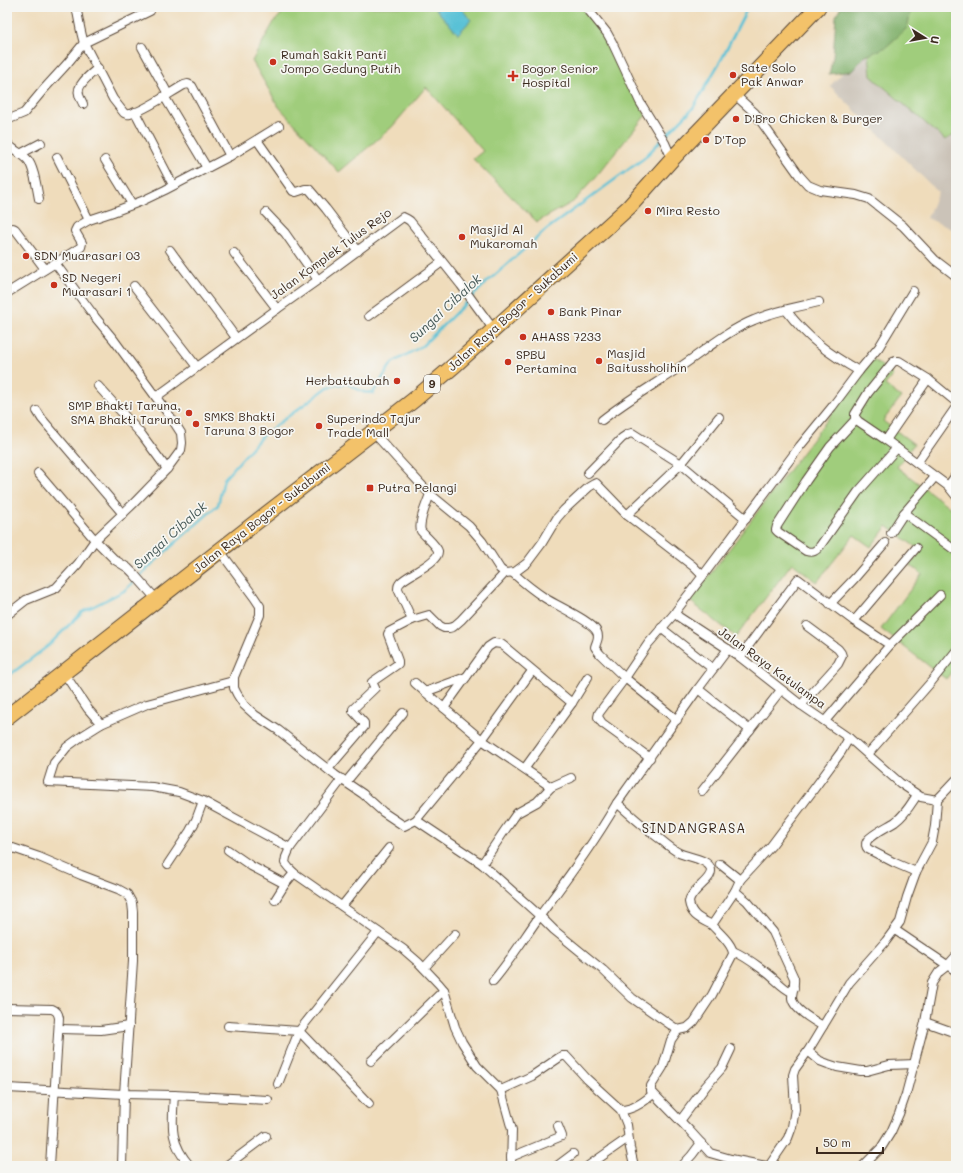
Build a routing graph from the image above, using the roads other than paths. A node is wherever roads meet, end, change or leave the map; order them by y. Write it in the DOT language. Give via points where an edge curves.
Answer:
graph roads {
  1 [pos="76,7"];
  2 [pos="148,7"];
  3 [pos="586,7"];
  4 [pos="818,7"];
  5 [pos="84,43"];
  6 [pos="142,47"];
  7 [pos="98,68"];
  8 [pos="734,94"];
  9 [pos="166,95"];
  10 [pos="83,104"];
  11 [pos="135,112"];
  12 [pos="7,120"];
  13 [pos="279,126"];
  14 [pos="257,140"];
  15 [pos="7,143"];
  16 [pos="41,143"];
  17 [pos="20,154"];
  18 [pos="230,156"];
  19 [pos="57,157"];
  20 [pos="672,159"];
  21 [pos="105,160"];
  22 [pos="207,168"];
  23 [pos="174,184"];
  24 [pos="39,199"];
  25 [pos="132,204"];
  26 [pos="266,213"];
  27 [pos="89,220"];
  28 [pos="7,232"];
  29 [pos="170,250"];
  30 [pos="358,251"];
  31 [pos="234,253"];
  32 [pos="442,262"];
  33 [pos="56,263"];
  34 [pos="45,269"];
  35 [pos="956,276"];
  36 [pos="318,280"];
  37 [pos="134,286"];
  38 [pos="914,291"];
  39 [pos="7,293"];
  40 [pos="819,302"];
  41 [pos="277,309"];
  42 [pos="786,310"];
  43 [pos="369,316"];
  44 [pos="494,330"];
  45 [pos="236,338"];
  46 [pos="197,368"];
  47 [pos="859,371"];
  48 [pos="928,379"];
  49 [pos="98,386"];
  50 [pos="156,396"];
  51 [pos="956,402"];
  52 [pos="956,407"];
  53 [pos="37,411"];
  54 [pos="719,417"];
  55 [pos="856,419"];
  56 [pos="602,420"];
  57 [pos="374,432"];
  58 [pos="886,440"];
  59 [pos="897,448"];
  60 [pos="917,463"];
  61 [pos="681,464"];
  62 [pos="167,469"];
  63 [pos="38,473"];
  64 [pos="588,473"];
  65 [pos="956,475"];
  66 [pos="935,477"];
  67 [pos="948,486"];
  68 [pos="430,494"];
  69 [pos="956,496"];
  70 [pos="123,514"];
  71 [pos="904,514"];
  72 [pos="627,515"];
  73 [pos="746,519"];
  74 [pos="891,533"];
  75 [pos="95,540"];
  76 [pos="884,543"];
  77 [pos="916,548"];
  78 [pos="220,551"];
  79 [pos="956,551"];
  80 [pos="509,573"];
  81 [pos="702,577"];
  82 [pos="940,595"];
  83 [pos="157,600"];
  84 [pos="830,604"];
  85 [pos="675,613"];
  86 [pos="7,615"];
  87 [pos="412,620"];
  88 [pos="854,621"];
  89 [pos="807,626"];
  90 [pos="662,628"];
  91 [pos="890,645"];
  92 [pos="728,649"];
  93 [pos="956,651"];
  94 [pos="740,657"];
  95 [pos="713,669"];
  96 [pos="532,671"];
  97 [pos="64,673"];
  98 [pos="467,677"];
  99 [pos="588,677"];
  100 [pos="626,678"];
  101 [pos="233,681"];
  102 [pos="415,683"];
  103 [pos="698,689"];
  104 [pos="781,690"];
  105 [pos="425,692"];
  106 [pos="572,703"];
  107 [pos="801,705"];
  108 [pos="444,708"];
  109 [pos="403,713"];
  110 [pos="7,717"];
  111 [pos="677,720"];
  112 [pos="824,721"];
  113 [pos="101,724"];
  114 [pos="750,730"];
  115 [pos="849,738"];
  116 [pos="482,740"];
  117 [pos="868,754"];
  118 [pos="650,758"];
  119 [pos="525,768"];
  120 [pos="328,769"];
  121 [pos="571,778"];
  122 [pos="344,780"];
  123 [pos="956,780"];
  124 [pos="551,787"];
  125 [pos="702,791"];
  126 [pos="917,795"];
  127 [pos="936,800"];
  128 [pos="203,801"];
  129 [pos="617,803"];
  130 [pos="416,820"];
  131 [pos="7,846"];
  132 [pos="290,848"];
  133 [pos="389,848"];
  134 [pos="228,850"];
  135 [pos="168,864"];
  136 [pos="482,864"];
  137 [pos="720,864"];
  138 [pos="294,872"];
  139 [pos="916,872"];
  140 [pos="740,880"];
  141 [pos="285,884"];
  142 [pos="735,891"];
  143 [pos="275,900"];
  144 [pos="342,906"];
  145 [pos="540,916"];
  146 [pos="712,925"];
  147 [pos="895,930"];
  148 [pos="378,932"];
  149 [pos="455,934"];
  150 [pos="733,952"];
  151 [pos="956,956"];
  152 [pos="948,966"];
  153 [pos="424,968"];
  154 [pos="956,971"];
  155 [pos="493,981"];
  156 [pos="794,988"];
  157 [pos="444,990"];
  158 [pos="7,1008"];
  159 [pos="925,1022"];
  160 [pos="129,1026"];
  161 [pos="228,1026"];
  162 [pos="823,1026"];
  163 [pos="59,1029"];
  164 [pos="678,1030"];
  165 [pos="299,1031"];
  166 [pos="956,1034"];
  167 [pos="731,1049"];
  168 [pos="808,1051"];
  169 [pos="371,1061"];
  170 [pos="915,1064"];
  171 [pos="278,1084"];
  172 [pos="7,1088"];
  173 [pos="56,1090"];
  174 [pos="501,1090"];
  175 [pos="124,1094"];
  176 [pos="653,1094"];
  177 [pos="174,1095"];
  178 [pos="268,1100"];
  179 [pos="369,1104"];
  180 [pos="621,1110"];
  181 [pos="680,1121"];
  182 [pos="558,1126"];
  183 [pos="266,1136"];
  184 [pos="628,1138"];
  185 [pos="701,1143"];
  186 [pos="573,1154"];
  187 [pos="511,1157"];
  188 [pos="50,1166"];
  189 [pos="122,1166"];
  190 [pos="190,1166"];
  191 [pos="226,1166"];
  192 [pos="511,1166"];
  193 [pos="557,1166"];
  194 [pos="588,1166"];
  195 [pos="634,1166"];
  196 [pos="682,1166"];
  197 [pos="767,1166"];
  198 [pos="863,1166"];
  1 -- 5 [label="street"];
  2 -- 5 [label="street" via="150,11"];
  3 -- 20 [label="street" via="607,33 640,102"];
  4 -- 8 [label="highway, Jalan Raya Bogor - Sukabumi / 9"];
  5 -- 7 [label="street"];
  5 -- 12 [label="street" via="24,113"];
  6 -- 9 [label="street"];
  7 -- 10 [label="street" via="84,81 79,90 78,94"];
  7 -- 11 [label="street" via="113,99 122,110 126,114"];
  8 -- 20 [label="highway, Jalan Raya Bogor - Sukabumi / 9"];
  8 -- 35 [label="street" via="759,117 808,185 820,190 869,199 903,226 935,260"];
  9 -- 11 [label="street"];
  9 -- 18 [label="street" via="184,85 192,86"];
  9 -- 22 [label="street"];
  11 -- 23 [label="street"];
  13 -- 14 [label="street"];
  14 -- 18 [label="street"];
  14 -- 30 [label="street" via="294,192 309,189"];
  15 -- 17 [label="street"];
  16 -- 17 [label="street"];
  17 -- 24 [label="street" via="29,160"];
  18 -- 22 [label="street"];
  19 -- 27 [label="street"];
  20 -- 44 [label="highway, Jalan Raya Bogor - Sukabumi / 9" via="629,206"];
  21 -- 25 [label="street"];
  22 -- 23 [label="street"];
  23 -- 25 [label="street"];
  25 -- 27 [label="street"];
  26 -- 36 [label="street" via="281,228"];
  27 -- 33 [label="street" via="75,230 82,243 81,247"];
  28 -- 34 [label="street" via="15,229"];
  29 -- 45 [label="street"];
  30 -- 32 [label="street, Jalan Komplek Tulus Rejo" via="401,218 405,218"];
  30 -- 36 [label="street, Jalan Komplek Tulus Rejo"];
  31 -- 41 [label="street"];
  32 -- 43 [label="street"];
  32 -- 44 [label="street, Jalan Komplek Tulus Rejo"];
  33 -- 34 [label="street"];
  33 -- 50 [label="street"];
  34 -- 39 [label="street"];
  36 -- 41 [label="street, Jalan Komplek Tulus Rejo"];
  37 -- 46 [label="street"];
  38 -- 47 [label="street" via="879,347"];
  40 -- 42 [label="street"];
  41 -- 45 [label="street, Jalan Komplek Tulus Rejo"];
  42 -- 47 [label="street" via="811,339"];
  42 -- 56 [label="street" via="753,320 736,330"];
  44 -- 57 [label="highway, Jalan Raya Bogor - Sukabumi / 9"];
  45 -- 46 [label="street, Jalan Komplek Tulus Rejo"];
  46 -- 50 [label="street, Jalan Komplek Tulus Rejo"];
  47 -- 73 [label="street"];
  48 -- 51 [label="street"];
  48 -- 55 [label="street" via="895,361 858,408 854,414"];
  48 -- 58 [label="street"];
  49 -- 62 [label="street" via="142,435"];
  50 -- 62 [label="street" via="178,427 182,438 181,450"];
  52 -- 60 [label="street"];
  53 -- 70 [label="street"];
  54 -- 61 [label="street"];
  55 -- 58 [label="street"];
  55 -- 59 [label="street" via="830,447 806,481 777,526 778,532 806,551 815,551 858,492"];
  57 -- 68 [label="street"];
  57 -- 78 [label="highway, Jalan Raya Bogor - Sukabumi / 9"];
  58 -- 59 [label="street"];
  59 -- 60 [label="street"];
  60 -- 66 [label="street"];
  61 -- 64 [label="street" via="630,433"];
  61 -- 72 [label="street"];
  61 -- 73 [label="street"];
  62 -- 70 [label="street"];
  63 -- 75 [label="street"];
  65 -- 67 [label="street"];
  66 -- 67 [label="street"];
  66 -- 71 [label="street"];
  67 -- 69 [label="street"];
  68 -- 80 [label="street" via="470,526 500,569"];
  68 -- 87 [label="street" via="420,529 438,551 430,562 398,586"];
  70 -- 75 [label="street"];
  71 -- 74 [label="street"];
  71 -- 79 [label="street"];
  72 -- 80 [label="street" via="596,483 564,510 534,555 520,569"];
  72 -- 81 [label="street" via="693,566"];
  73 -- 81 [label="street"];
  75 -- 83 [label="street" via="115,560 128,568"];
  75 -- 86 [label="street" via="56,588 26,600"];
  76 -- 84 [label="street"];
  77 -- 88 [label="street"];
  78 -- 83 [label="highway, Jalan Raya Bogor - Sukabumi / 9"];
  78 -- 101 [label="street" via="260,609 259,619"];
  80 -- 87 [label="street" via="453,627 440,626 429,615"];
  80 -- 100 [label="street" via="597,630 596,649"];
  81 -- 85 [label="street"];
  82 -- 91 [label="street"];
  83 -- 97 [label="highway, Jalan Raya Bogor - Sukabumi / 9"];
  84 -- 88 [label="street"];
  84 -- 94 [label="street" via="798,580"];
  85 -- 90 [label="street"];
  85 -- 92 [label="street, Jalan Raya Katulampa"];
  87 -- 120 [label="street" via="388,632 398,664 372,682 375,688 352,710 364,723 364,727"];
  88 -- 91 [label="street"];
  89 -- 107 [label="street" via="838,649 842,656 838,664"];
  90 -- 95 [label="street"];
  90 -- 100 [label="street" via="648,644"];
  91 -- 112 [label="street"];
  92 -- 94 [label="street, Jalan Raya Katulampa"];
  92 -- 95 [label="street"];
  93 -- 117 [label="street"];
  94 -- 104 [label="street, Jalan Raya Katulampa"];
  95 -- 103 [label="street"];
  96 -- 98 [label="street" via="501,644 494,643 488,647"];
  96 -- 106 [label="street"];
  96 -- 116 [label="street"];
  97 -- 110 [label="highway, Jalan Raya Bogor - Sukabumi / 9"];
  97 -- 113 [label="street"];
  98 -- 105 [label="street"];
  98 -- 108 [label="street"];
  99 -- 106 [label="street"];
  100 -- 111 [label="street"];
  100 -- 118 [label="street" via="599,713 598,719"];
  101 -- 113 [label="street" via="147,704"];
  101 -- 120 [label="street" via="235,691 249,711"];
  102 -- 105 [label="street"];
  103 -- 111 [label="street"];
  103 -- 114 [label="street"];
  104 -- 107 [label="street, Jalan Raya Katulampa"];
  104 -- 114 [label="street"];
  105 -- 108 [label="street"];
  106 -- 119 [label="street"];
  107 -- 112 [label="street, Jalan Raya Katulampa"];
  108 -- 116 [label="street"];
  109 -- 122 [label="street"];
  111 -- 118 [label="street"];
  112 -- 115 [label="street, Jalan Raya Katulampa"];
  113 -- 128 [label="street" via="67,747 54,763 48,782 152,787 180,792"];
  114 -- 125 [label="street"];
  115 -- 117 [label="street, Jalan Raya Katulampa"];
  115 -- 140 [label="street" via="771,846"];
  116 -- 119 [label="street"];
  116 -- 130 [label="street"];
  117 -- 126 [label="street, Jalan Raya Katulampa"];
  118 -- 129 [label="street"];
  119 -- 124 [label="street"];
  120 -- 122 [label="street"];
  121 -- 124 [label="street"];
  122 -- 130 [label="street" via="404,826"];
  122 -- 132 [label="street"];
  123 -- 127 [label="street"];
  124 -- 136 [label="street" via="537,802 517,813"];
  126 -- 127 [label="street, Jalan Raya Katulampa"];
  126 -- 139 [label="street" via="903,815 867,840 866,844 872,852"];
  127 -- 139 [label="street" via="932,842"];
  128 -- 132 [label="street"];
  128 -- 135 [label="street" via="190,831"];
  129 -- 145 [label="street" via="582,858"];
  129 -- 146 [label="street" via="678,852 710,867 710,875 693,892 689,902 695,916"];
  130 -- 136 [label="street"];
  131 -- 160 [label="street" via="124,892 130,898 133,912"];
  132 -- 138 [label="street" via="285,863"];
  133 -- 144 [label="street"];
  134 -- 141 [label="street"];
  136 -- 145 [label="street"];
  137 -- 140 [label="street"];
  138 -- 141 [label="street"];
  138 -- 144 [label="street"];
  139 -- 147 [label="street"];
  140 -- 142 [label="street"];
  141 -- 143 [label="street"];
  142 -- 146 [label="street"];
  142 -- 156 [label="street" via="747,901 773,932 794,978"];
  144 -- 148 [label="street"];
  145 -- 155 [label="street"];
  145 -- 164 [label="street" via="632,998"];
  146 -- 150 [label="street" via="730,944"];
  147 -- 152 [label="street"];
  147 -- 162 [label="street" via="849,983"];
  148 -- 153 [label="street" via="403,949"];
  148 -- 165 [label="street"];
  149 -- 153 [label="street"];
  150 -- 156 [label="street" via="765,971 787,990"];
  150 -- 164 [label="street" via="712,995 694,1022 687,1028"];
  151 -- 152 [label="street"];
  152 -- 154 [label="street"];
  152 -- 159 [label="street" via="939,972 932,984"];
  153 -- 157 [label="street"];
  156 -- 162 [label="street" via="792,999 796,1005"];
  157 -- 169 [label="street"];
  157 -- 174 [label="street" via="462,1042 477,1066"];
  158 -- 163 [label="street" via="57,1011"];
  159 -- 166 [label="street"];
  159 -- 170 [label="street"];
  160 -- 163 [label="street" via="101,1030"];
  160 -- 175 [label="street"];
  161 -- 165 [label="street"];
  162 -- 168 [label="street"];
  163 -- 173 [label="street"];
  164 -- 176 [label="street" via="671,1040 662,1070 651,1086"];
  165 -- 171 [label="street"];
  165 -- 179 [label="street"];
  167 -- 181 [label="street" via="722,1068"];
  168 -- 170 [label="street" via="820,1061 861,1071 889,1065"];
  168 -- 197 [label="street" via="793,1075 794,1116 790,1133"];
  170 -- 198 [label="street" via="891,1132 881,1148"];
  172 -- 173 [label="street"];
  173 -- 175 [label="street"];
  173 -- 188 [label="street"];
  174 -- 180 [label="street" via="566,1056"];
  174 -- 187 [label="street" via="512,1130"];
  175 -- 177 [label="street"];
  175 -- 189 [label="street"];
  176 -- 180 [label="street" via="637,1106"];
  176 -- 181 [label="street"];
  177 -- 178 [label="street"];
  177 -- 190 [label="street" via="172,1125 175,1143 179,1153"];
  180 -- 184 [label="street" via="627,1125"];
  181 -- 185 [label="street"];
  182 -- 187 [label="street" via="562,1136"];
  183 -- 191 [label="street"];
  184 -- 194 [label="street"];
  184 -- 195 [label="street"];
  185 -- 196 [label="street"];
  185 -- 197 [label="street" via="715,1155"];
  186 -- 193 [label="street"];
  187 -- 192 [label="street"];
}
